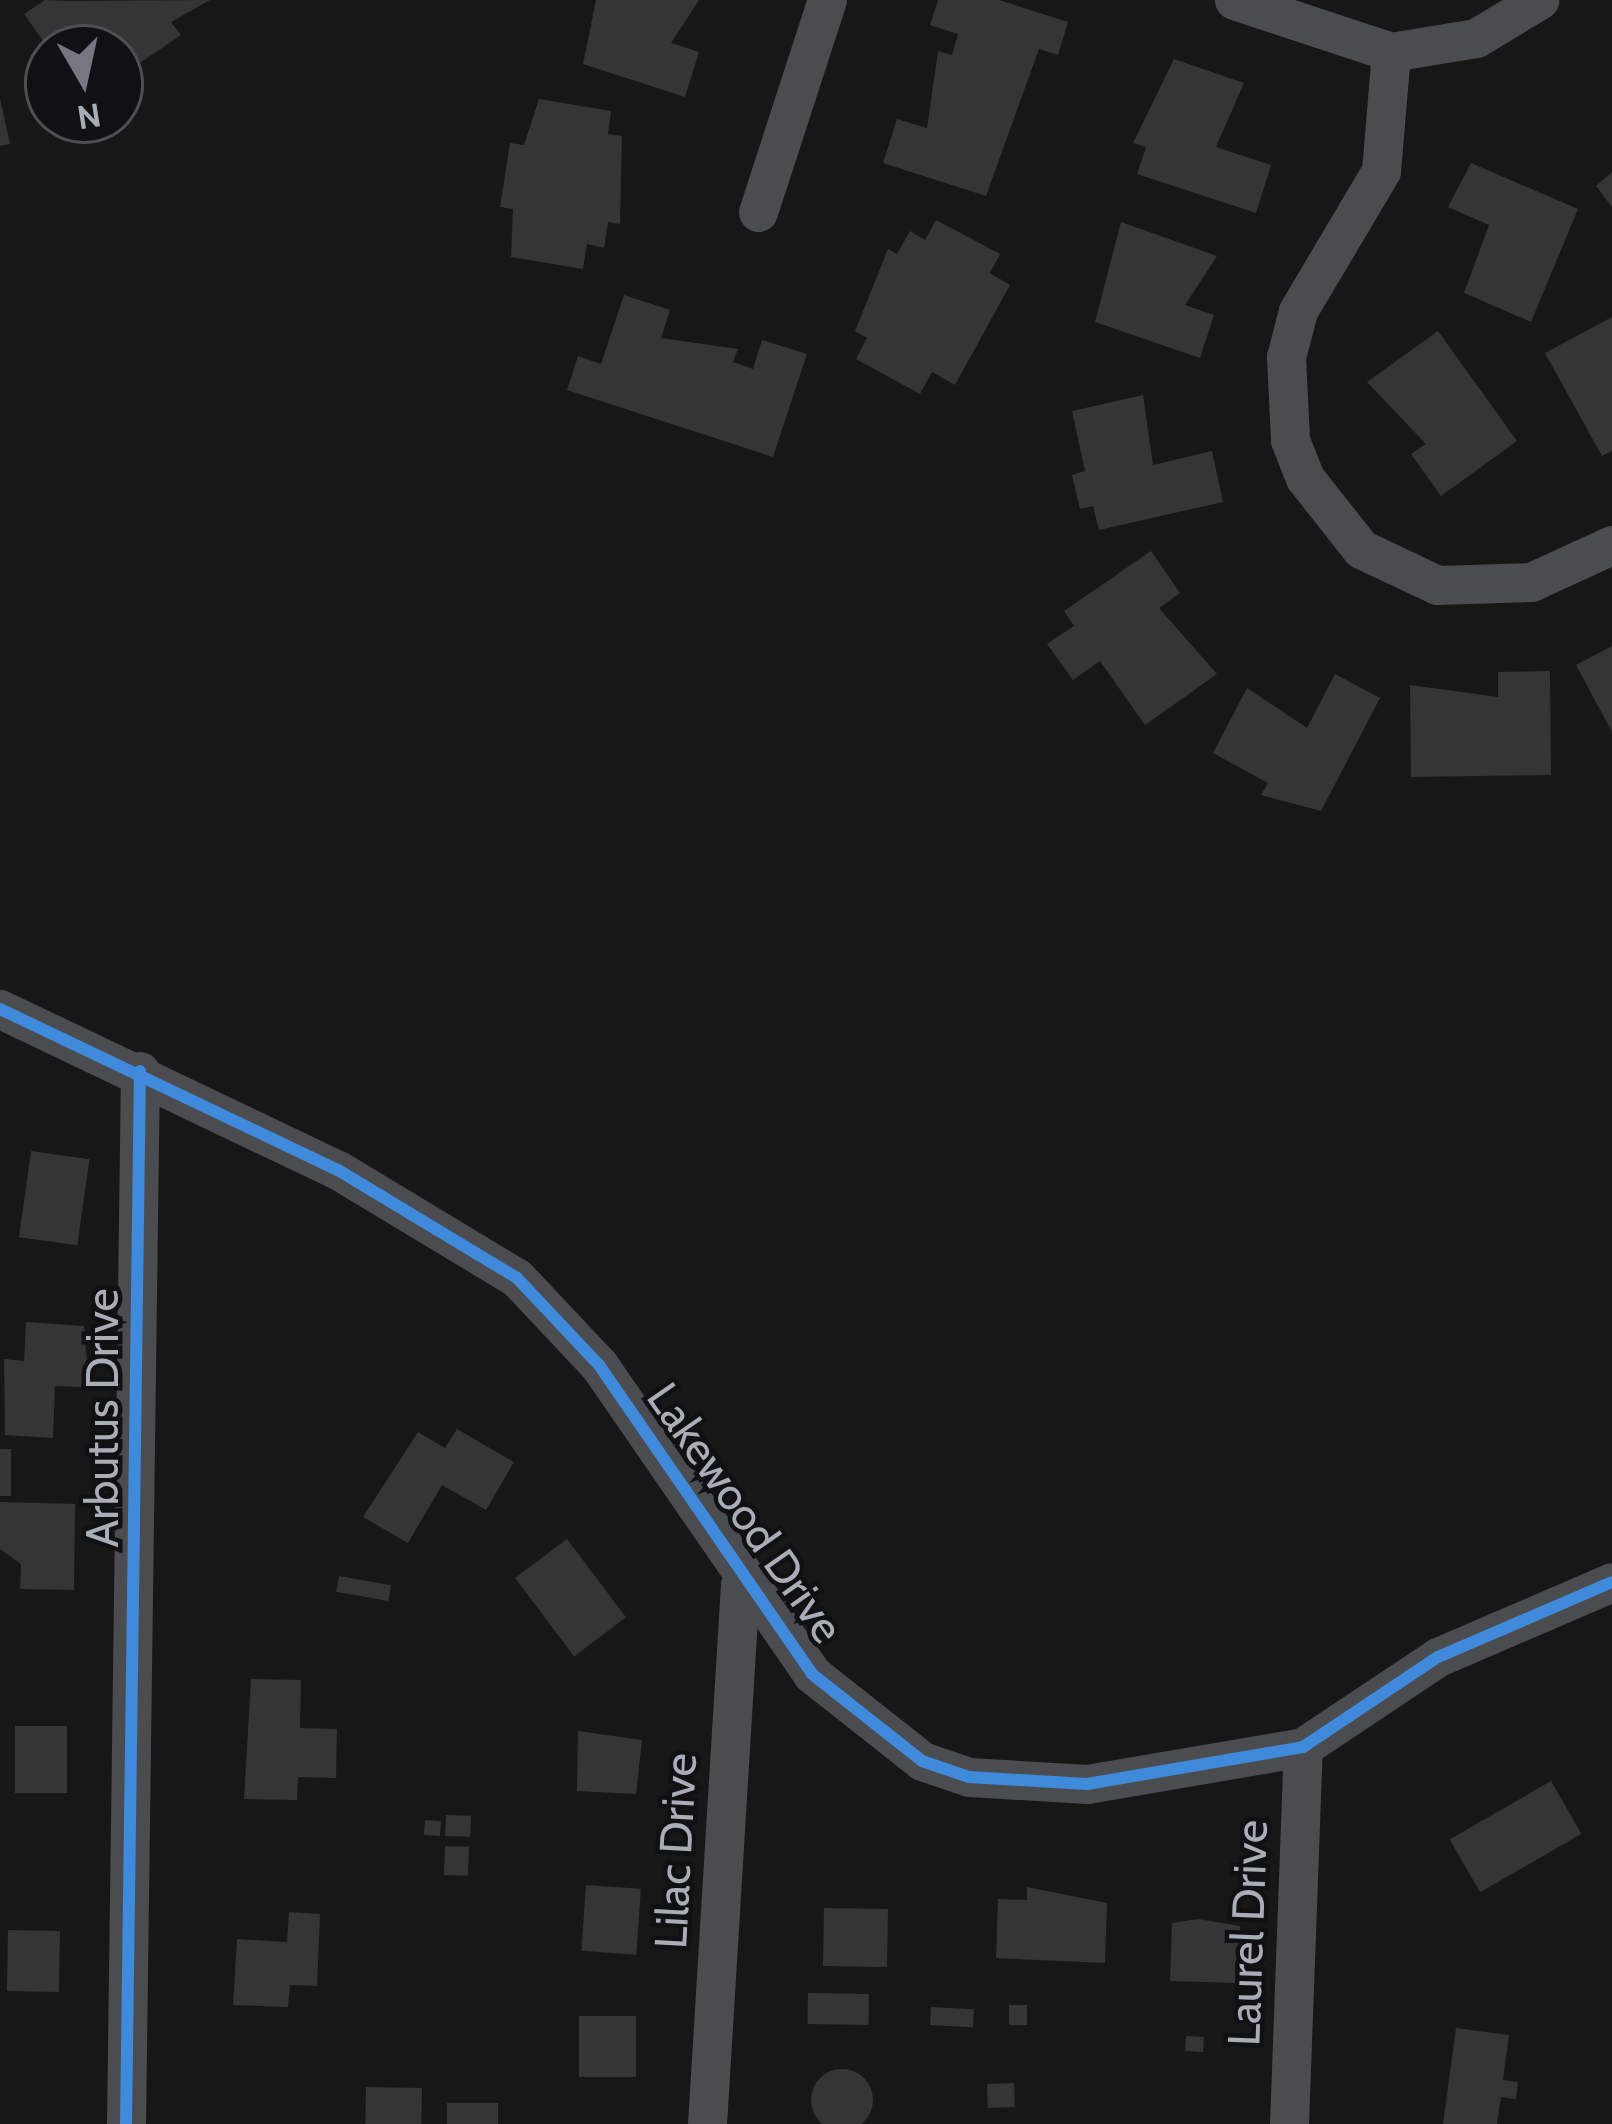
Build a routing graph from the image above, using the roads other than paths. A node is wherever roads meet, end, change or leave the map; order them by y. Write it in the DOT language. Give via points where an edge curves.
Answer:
graph roads {
  1 [pos="827,0"];
  2 [pos="1234,0"];
  3 [pos="1539,0"];
  4 [pos="1391,52"];
  5 [pos="758,212"];
  6 [pos="1612,545"];
  7 [pos="0,1009"];
  8 [pos="140,1072"];
  9 [pos="1612,1582"];
  10 [pos="740,1584"];
  11 [pos="1303,1747"];
  12 [pos="126,2124"];
  13 [pos="707,2124"];
  14 [pos="1289,2124"];
  1 -- 5 [label="street"];
  2 -- 4 [label="street"];
  3 -- 4 [label="street" via="1476,38"];
  4 -- 6 [label="street" via="1381,171 1298,311 1286,357 1284,400 1305,478 1361,549 1437,585 1531,582"];
  7 -- 8 [label="street, Lakewood Drive"];
  8 -- 10 [label="street, Lakewood Drive" via="357,1180 517,1278 599,1365"];
  8 -- 12 [label="street, Arbutus Drive"];
  9 -- 11 [label="street, Lakewood Drive" via="1438,1657"];
  10 -- 11 [label="street, Lakewood Drive" via="848,1712 969,1777 1087,1784"];
  10 -- 13 [label="street, Lilac Drive"];
  11 -- 14 [label="street, Laurel Drive"];
}
